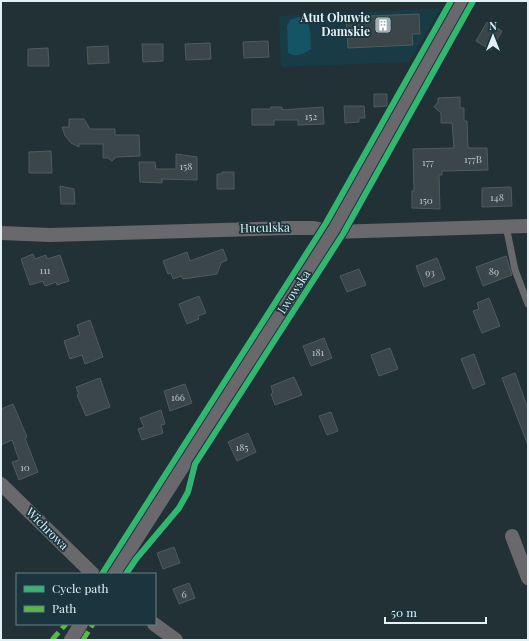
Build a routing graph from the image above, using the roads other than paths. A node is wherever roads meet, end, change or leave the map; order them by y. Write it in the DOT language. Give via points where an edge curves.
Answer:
graph roads {
  1 [pos="462,1"];
  2 [pos="506,226"];
  3 [pos="528,226"];
  4 [pos="333,232"];
  5 [pos="1,233"];
  6 [pos="528,304"];
  7 [pos="1,484"];
  8 [pos="512,536"];
  9 [pos="92,573"];
  10 [pos="115,573"];
  11 [pos="528,578"];
  12 [pos="80,625"];
  13 [pos="155,625"];
  14 [pos="71,640"];
  15 [pos="176,640"];
  1 -- 4 [label="street, Lwowska"];
  2 -- 3 [label="street, Huculska"];
  2 -- 4 [label="street, Huculska"];
  2 -- 6 [label="lane" via="515,270"];
  4 -- 5 [label="street, Huculska" via="288,228 50,235"];
  4 -- 10 [label="street, Lwowska"];
  7 -- 9 [label="street, Wichrowa"];
  8 -- 11 [label="street"];
  12 -- 14 [label="street"];
  13 -- 15 [label="street"];
}
